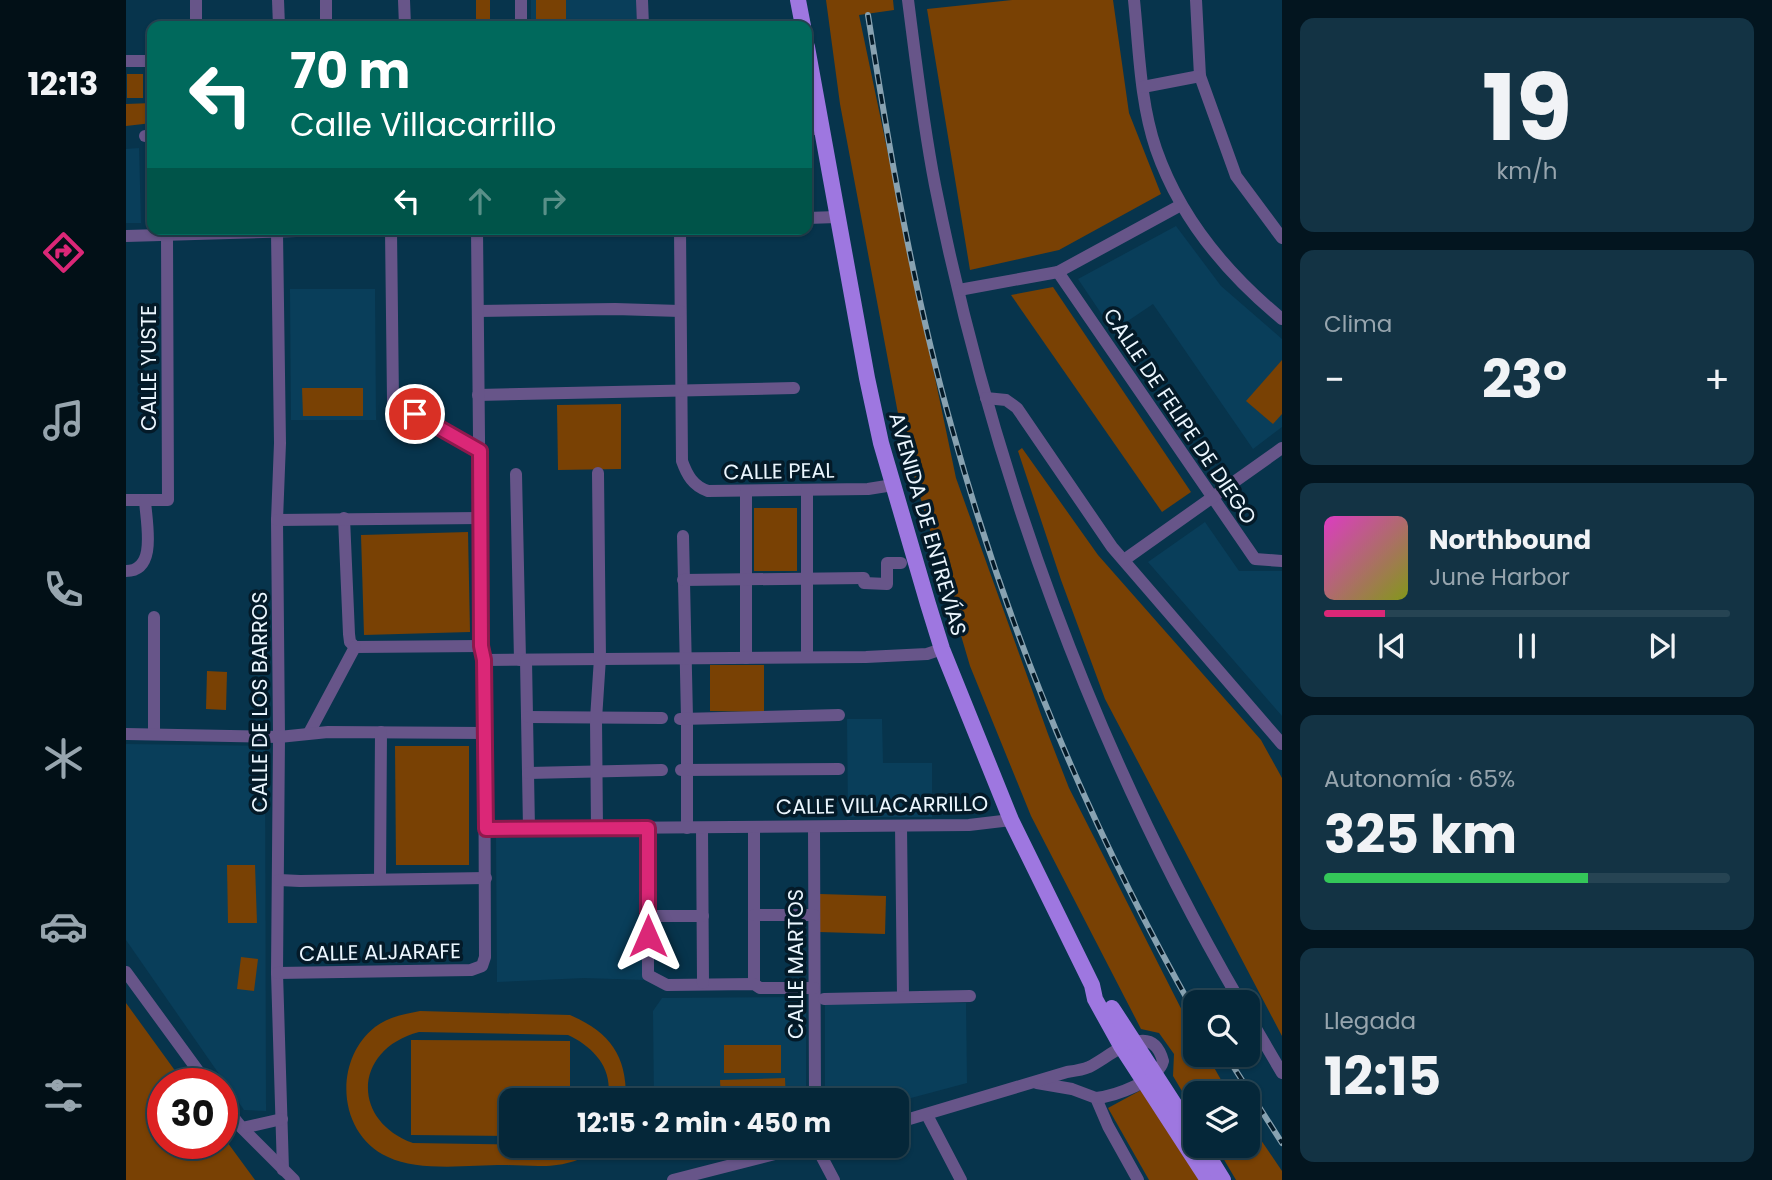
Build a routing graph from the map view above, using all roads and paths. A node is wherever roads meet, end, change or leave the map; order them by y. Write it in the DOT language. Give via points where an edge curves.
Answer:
graph roads {
  1 [pos="196,0"];
  2 [pos="278,0"];
  3 [pos="326,0"];
  4 [pos="404,0"];
  5 [pos="521,0"];
  6 [pos="642,0"];
  7 [pos="798,0"];
  8 [pos="908,0"];
  9 [pos="1134,0"];
  10 [pos="1196,0"];
  11 [pos="196,21"];
  12 [pos="279,21"];
  13 [pos="327,21"];
  14 [pos="405,21"];
  15 [pos="521,21"];
  16 [pos="643,21"];
  17 [pos="802,21"];
  18 [pos="126,61"];
  19 [pos="147,61"];
  20 [pos="1200,76"];
  21 [pos="1143,87"];
  22 [pos="812,106"];
  23 [pos="814,129"];
  24 [pos="1181,205"];
  25 [pos="837,217"];
  26 [pos="812,218"];
  27 [pos="167,235"];
  28 [pos="277,235"];
  29 [pos="391,235"];
  30 [pos="477,235"];
  31 [pos="680,235"];
  32 [pos="126,236"];
  33 [pos="1282,238"];
  34 [pos="1058,272"];
  35 [pos="959,290"];
  36 [pos="478,311"];
  37 [pos="681,311"];
  38 [pos="1282,319"];
  39 [pos="794,388"];
  40 [pos="681,391"];
  41 [pos="478,394"];
  42 [pos="986,398"];
  43 [pos="1282,448"];
  44 [pos="480,451"];
  45 [pos="598,473"];
  46 [pos="516,474"];
  47 [pos="893,485"];
  48 [pos="807,490"];
  49 [pos="746,491"];
  50 [pos="1213,496"];
  51 [pos="126,500"];
  52 [pos="145,500"];
  53 [pos="344,518"];
  54 [pos="480,518"];
  55 [pos="277,520"];
  56 [pos="683,536"];
  57 [pos="1124,561"];
  58 [pos="1282,561"];
  59 [pos="901,563"];
  60 [pos="126,571"];
  61 [pos="807,578"];
  62 [pos="747,579"];
  63 [pos="683,580"];
  64 [pos="154,617"];
  65 [pos="481,646"];
  66 [pos="355,647"];
  67 [pos="942,649"];
  68 [pos="807,657"];
  69 [pos="600,658"];
  70 [pos="686,658"];
  71 [pos="746,658"];
  72 [pos="484,660"];
  73 [pos="523,660"];
  74 [pos="839,715"];
  75 [pos="527,717"];
  76 [pos="662,718"];
  77 [pos="596,719"];
  78 [pos="684,719"];
  79 [pos="381,732"];
  80 [pos="154,733"];
  81 [pos="309,733"];
  82 [pos="485,733"];
  83 [pos="126,734"];
  84 [pos="279,737"];
  85 [pos="1282,744"];
  86 [pos="838,768"];
  87 [pos="662,770"];
  88 [pos="683,770"];
  89 [pos="598,771"];
  90 [pos="528,773"];
  91 [pos="1011,820"];
  92 [pos="901,826"];
  93 [pos="754,827"];
  94 [pos="814,827"];
  95 [pos="597,828"];
  96 [pos="648,828"];
  97 [pos="687,828"];
  98 [pos="702,828"];
  99 [pos="486,829"];
  100 [pos="529,829"];
  101 [pos="486,878"];
  102 [pos="380,879"];
  103 [pos="279,880"];
  104 [pos="754,915"];
  105 [pos="814,915"];
  106 [pos="648,916"];
  107 [pos="703,916"];
  108 [pos="126,972"];
  109 [pos="277,973"];
  110 [pos="703,984"];
  111 [pos="754,984"];
  112 [pos="814,988"];
  113 [pos="1234,990"];
  114 [pos="970,996"];
  115 [pos="903,997"];
  116 [pos="824,999"];
  117 [pos="1260,1035"];
  118 [pos="1127,1044"];
  119 [pos="196,1068"];
  120 [pos="1087,1068"];
  121 [pos="1282,1073"];
  122 [pos="1150,1077"];
  123 [pos="1031,1083"];
  124 [pos="814,1088"];
  125 [pos="1092,1096"];
  126 [pos="927,1115"];
  127 [pos="282,1119"];
  128 [pos="909,1120"];
  129 [pos="1183,1120"];
  130 [pos="238,1123"];
  131 [pos="242,1128"];
  132 [pos="759,1158"];
  133 [pos="822,1158"];
  134 [pos="1209,1158"];
  135 [pos="283,1170"];
  136 [pos="294,1180"];
  137 [pos="673,1180"];
  138 [pos="834,1180"];
  139 [pos="961,1180"];
  140 [pos="1138,1180"];
  141 [pos="1208,1180"];
  142 [pos="1223,1180"];
  1 -- 11 [label="street"];
  2 -- 12 [label="street"];
  3 -- 13 [label="street"];
  4 -- 14 [label="street"];
  5 -- 15 [label="street"];
  6 -- 16 [label="street"];
  7 -- 17 [label="main road"];
  8 -- 35 [label="street" via="935,184"];
  9 -- 21 [label="street"];
  10 -- 20 [label="street"];
  18 -- 19 [label="street"];
  20 -- 21 [label="street"];
  20 -- 33 [label="street" via="1236,176"];
  21 -- 24 [label="street" via="1156,148"];
  22 -- 23 [label="main road, AVENIDA DE ENTREVÍAS"];
  23 -- 25 [label="main road, AVENIDA DE ENTREVÍAS"];
  24 -- 34 [label="street"];
  24 -- 38 [label="street" via="1213,252"];
  25 -- 26 [label="street"];
  25 -- 47 [label="main road, AVENIDA DE ENTREVÍAS" via="867,378"];
  27 -- 32 [label="street"];
  27 -- 52 [label="street, CALLE YUSTE" via="168,500"];
  28 -- 55 [label="street, CALLE DE LOS BARROS"];
  29 -- 44 [label="street" via="393,401"];
  30 -- 36 [label="street"];
  31 -- 37 [label="street"];
  34 -- 35 [label="street"];
  34 -- 50 [label="street, CALLE DE FELIPE DE DIEGO"];
  35 -- 42 [label="street"];
  36 -- 37 [label="street"];
  36 -- 41 [label="street"];
  37 -- 40 [label="street"];
  39 -- 40 [label="street"];
  40 -- 41 [label="street"];
  40 -- 49 [label="street, CALLE PEAL" via="685,472 708,491"];
  41 -- 44 [label="street"];
  42 -- 57 [label="street" via="1006,400 1017,408"];
  42 -- 113 [label="street" via="1055,607 1126,783"];
  43 -- 50 [label="street"];
  44 -- 54 [label="street"];
  45 -- 69 [label="street"];
  46 -- 73 [label="street"];
  47 -- 48 [label="street, CALLE PEAL"];
  47 -- 67 [label="main road, AVENIDA DE ENTREVÍAS"];
  48 -- 49 [label="street, CALLE PEAL"];
  48 -- 61 [label="street"];
  49 -- 62 [label="street"];
  50 -- 57 [label="street"];
  50 -- 58 [label="street, CALLE DE FELIPE DE DIEGO" via="1255,559"];
  51 -- 52 [label="street"];
  52 -- 60 [label="street" via="147,558 134,571"];
  53 -- 54 [label="street"];
  53 -- 55 [label="street"];
  53 -- 66 [label="street" via="349,634"];
  54 -- 65 [label="street"];
  55 -- 84 [label="street, CALLE DE LOS BARROS"];
  56 -- 63 [label="street"];
  57 -- 85 [label="street"];
  59 -- 61 [label="street" via="887,563 887,584"];
  61 -- 62 [label="street"];
  61 -- 68 [label="street"];
  62 -- 63 [label="street"];
  62 -- 71 [label="street"];
  63 -- 70 [label="street"];
  64 -- 80 [label="street"];
  65 -- 66 [label="street"];
  65 -- 72 [label="street"];
  66 -- 81 [label="street"];
  67 -- 68 [label="street" via="927,654"];
  67 -- 91 [label="main road, AVENIDA DE ENTREVÍAS"];
  68 -- 71 [label="street"];
  69 -- 70 [label="street"];
  69 -- 73 [label="street"];
  69 -- 77 [label="street"];
  70 -- 71 [label="street"];
  70 -- 78 [label="street"];
  72 -- 73 [label="street"];
  72 -- 82 [label="street"];
  73 -- 75 [label="street"];
  74 -- 78 [label="street"];
  75 -- 77 [label="street"];
  75 -- 90 [label="street"];
  76 -- 77 [label="street"];
  77 -- 89 [label="street"];
  78 -- 88 [label="street"];
  79 -- 81 [label="street"];
  79 -- 82 [label="street"];
  79 -- 102 [label="street"];
  80 -- 83 [label="street"];
  80 -- 84 [label="street"];
  81 -- 84 [label="street"];
  82 -- 99 [label="street"];
  84 -- 103 [label="street, CALLE DE LOS BARROS"];
  86 -- 88 [label="street"];
  87 -- 89 [label="street"];
  88 -- 97 [label="street"];
  89 -- 90 [label="street"];
  89 -- 95 [label="street"];
  90 -- 100 [label="street"];
  91 -- 92 [label="street, CALLE VILLACARRILLO"];
  91 -- 118 [label="main road, AVENIDA DE ENTREVÍAS" via="1092,985 1105,998"];
  92 -- 94 [label="street, CALLE VILLACARRILLO" via="840,821"];
  92 -- 115 [label="street"];
  93 -- 94 [label="street, CALLE VILLACARRILLO"];
  93 -- 98 [label="street, CALLE VILLACARRILLO"];
  93 -- 104 [label="street, CALLE VILLACARRILLO"];
  94 -- 105 [label="street, CALLE MARTOS"];
  95 -- 96 [label="street, CALLE VILLACARRILLO"];
  95 -- 100 [label="street, CALLE VILLACARRILLO"];
  96 -- 97 [label="street, CALLE VILLACARRILLO"];
  96 -- 106 [label="street"];
  97 -- 98 [label="street, CALLE VILLACARRILLO"];
  98 -- 107 [label="street"];
  99 -- 100 [label="street, CALLE VILLACARRILLO"];
  99 -- 101 [label="street"];
  101 -- 102 [label="street"];
  101 -- 109 [label="street, CALLE ALJARAFE" via="482,966 471,970"];
  102 -- 103 [label="street"];
  103 -- 109 [label="street, CALLE DE LOS BARROS"];
  104 -- 105 [label="street"];
  104 -- 111 [label="street, CALLE VILLACARRILLO"];
  105 -- 112 [label="street, CALLE MARTOS"];
  106 -- 107 [label="street"];
  106 -- 110 [label="street" via="648,975 667,985"];
  107 -- 110 [label="street"];
  108 -- 119 [label="street"];
  109 -- 127 [label="street, CALLE DE LOS BARROS"];
  110 -- 111 [label="street"];
  111 -- 112 [label="street" via="760,988"];
  112 -- 124 [label="street, CALLE MARTOS"];
  114 -- 115 [label="street, CALLE MARTOS"];
  115 -- 116 [label="street, CALLE MARTOS"];
  117 -- 121 [label="street"];
  118 -- 120 [label="street"];
  118 -- 122 [label="main road, AVENIDA DE ENTREVÍAS"];
  120 -- 123 [label="street"];
  120 -- 125 [label="street" via="1084,1085"];
  122 -- 125 [label="street" via="1106,1097"];
  122 -- 129 [label="main road, AVENIDA DE ENTREVÍAS"];
  122 -- 141 [label="main road, AVENIDA DE ENTREVÍAS"];
  123 -- 125 [label="street" via="1072,1088"];
  123 -- 126 [label="street"];
  125 -- 140 [label="street"];
  126 -- 128 [label="street"];
  126 -- 139 [label="street"];
  127 -- 131 [label="street"];
  127 -- 135 [label="street, CALLE DE LOS BARROS"];
  130 -- 131 [label="street"];
  131 -- 135 [label="street"];
  132 -- 137 [label="street"];
  133 -- 138 [label="street"];
  134 -- 142 [label="main road"];
  135 -- 136 [label="street"];
}
